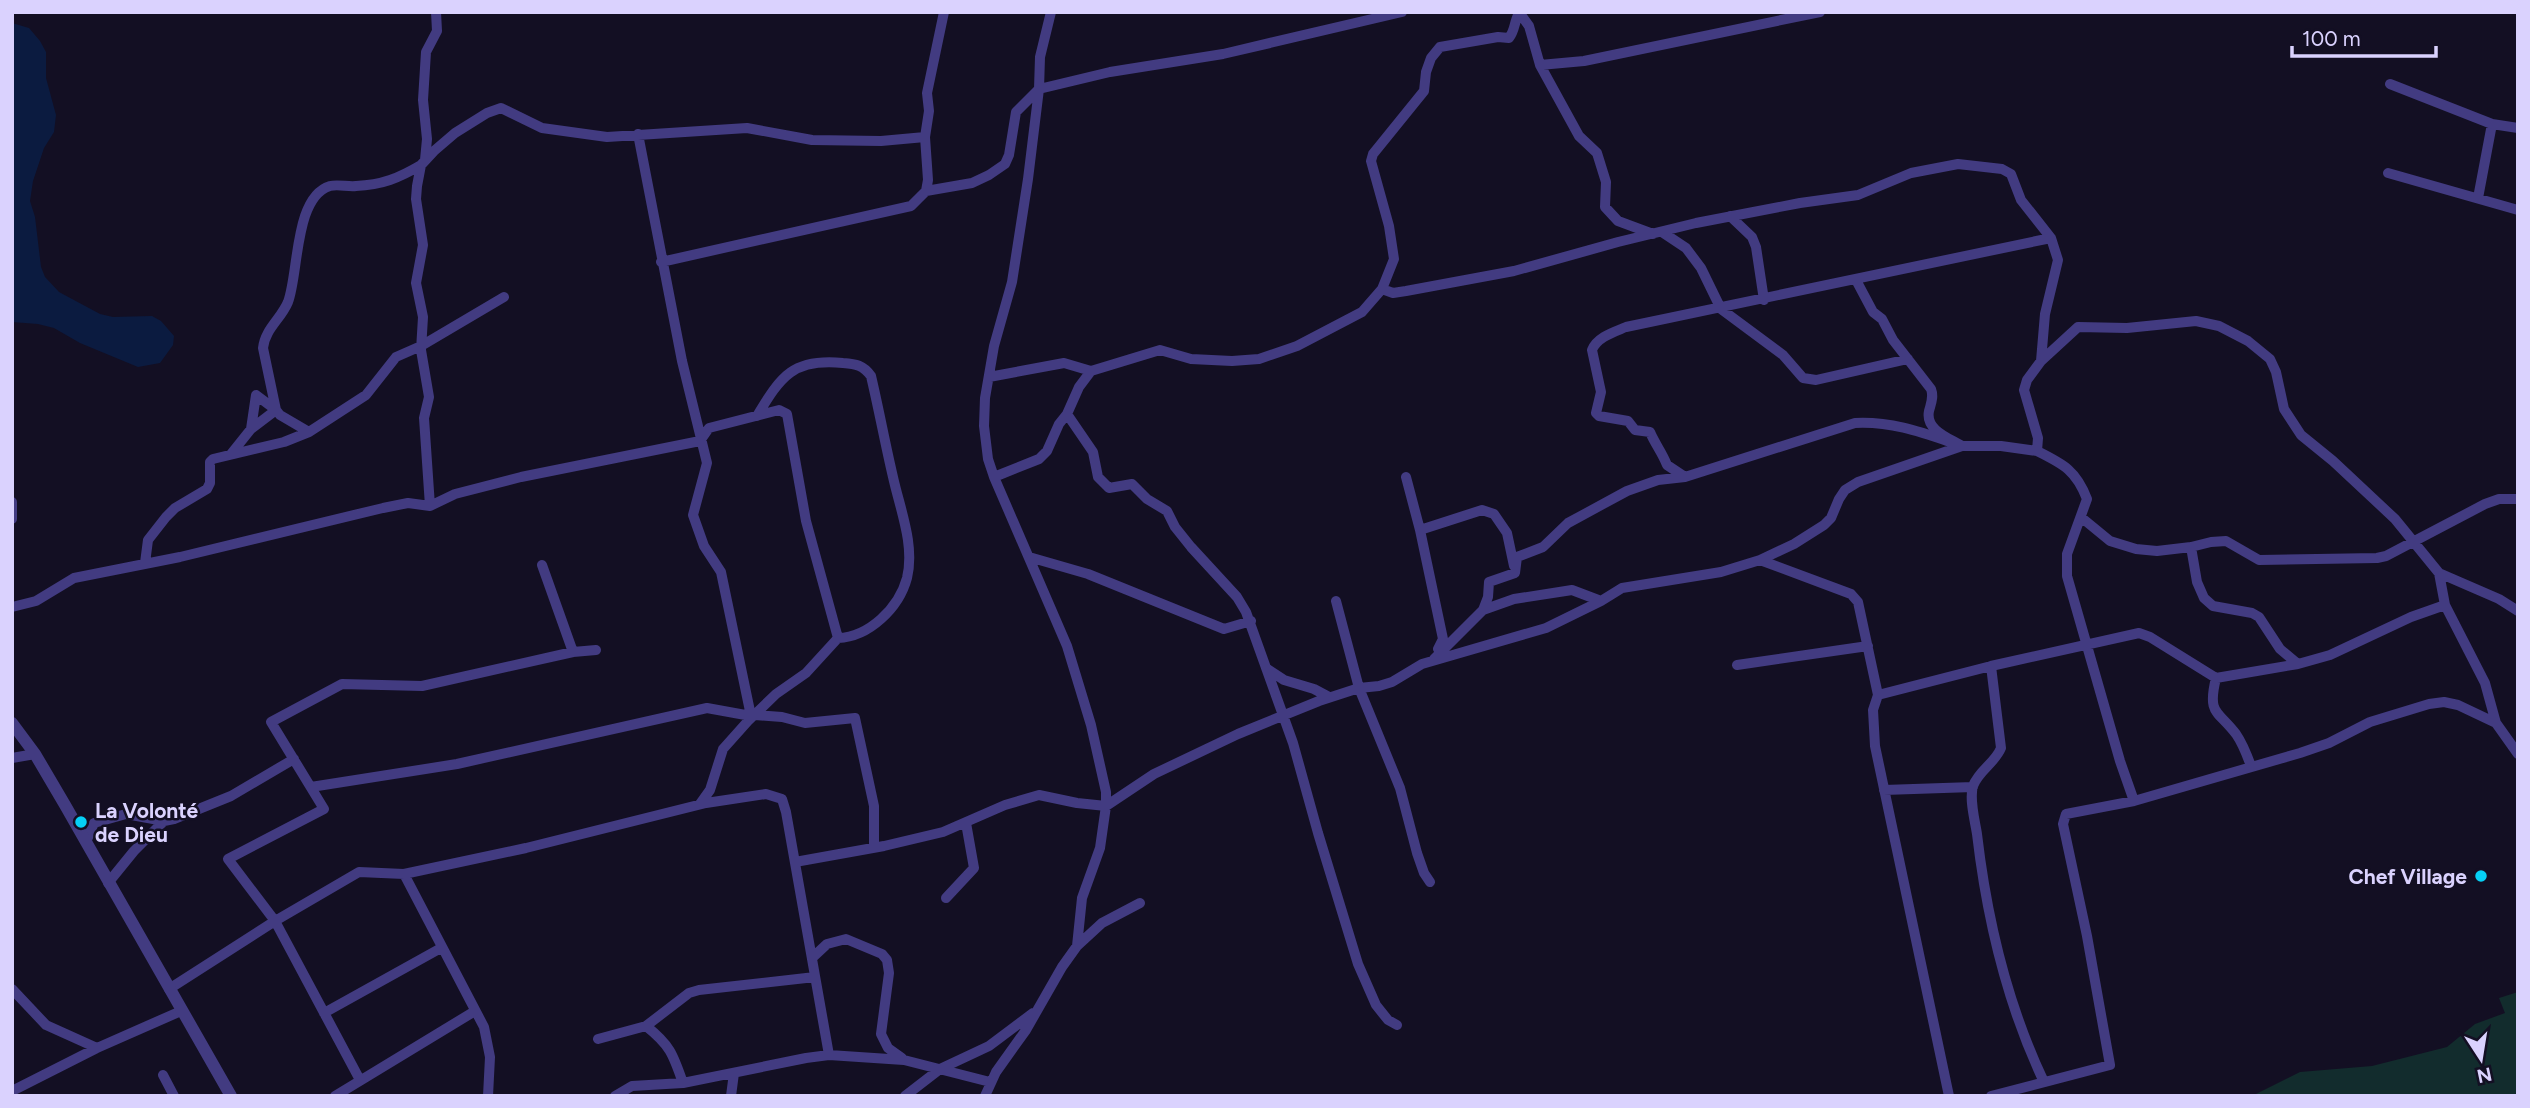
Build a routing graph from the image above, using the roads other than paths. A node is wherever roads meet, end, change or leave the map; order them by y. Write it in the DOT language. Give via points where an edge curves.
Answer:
graph roads {
  1 [pos="436,12"];
  2 [pos="944,12"];
  3 [pos="1051,12"];
  4 [pos="1402,12"];
  5 [pos="1820,12"];
  6 [pos="1519,13"];
  7 [pos="1540,65"];
  8 [pos="2390,84"];
  9 [pos="1039,89"];
  10 [pos="2492,124"];
  11 [pos="2518,128"];
  12 [pos="638,134"];
  13 [pos="925,137"];
  14 [pos="423,163"];
  15 [pos="2388,173"];
  16 [pos="926,191"];
  17 [pos="2478,198"];
  18 [pos="2518,211"];
  19 [pos="1730,216"];
  20 [pos="1657,233"];
  21 [pos="2051,238"];
  22 [pos="661,262"];
  23 [pos="1856,280"];
  24 [pos="1382,289"];
  25 [pos="504,297"];
  26 [pos="1764,300"];
  27 [pos="1721,309"];
  28 [pos="421,346"];
  29 [pos="1908,359"];
  30 [pos="2041,361"];
  31 [pos="1091,370"];
  32 [pos="989,377"];
  33 [pos="276,410"];
  34 [pos="1067,414"];
  35 [pos="757,416"];
  36 [pos="251,429"];
  37 [pos="309,432"];
  38 [pos="700,441"];
  39 [pos="1962,446"];
  40 [pos="2037,451"];
  41 [pos="231,454"];
  42 [pos="994,477"];
  43 [pos="1406,477"];
  44 [pos="1685,477"];
  45 [pos="2518,499"];
  46 [pos="12,502"];
  47 [pos="430,506"];
  48 [pos="2081,518"];
  49 [pos="12,519"];
  50 [pos="1420,530"];
  51 [pos="2413,541"];
  52 [pos="2191,547"];
  53 [pos="1029,557"];
  54 [pos="1760,560"];
  55 [pos="145,564"];
  56 [pos="542,565"];
  57 [pos="1515,573"];
  58 [pos="2439,573"];
  59 [pos="1336,601"];
  60 [pos="1601,601"];
  61 [pos="2445,604"];
  62 [pos="12,607"];
  63 [pos="1483,610"];
  64 [pos="2518,611"];
  65 [pos="1251,621"];
  66 [pos="838,638"];
  67 [pos="2088,645"];
  68 [pos="1868,646"];
  69 [pos="596,650"];
  70 [pos="573,652"];
  71 [pos="1432,661"];
  72 [pos="2298,664"];
  73 [pos="1737,665"];
  74 [pos="1992,666"];
  75 [pos="1266,668"];
  76 [pos="2216,678"];
  77 [pos="1359,688"];
  78 [pos="1878,695"];
  79 [pos="1329,697"];
  80 [pos="755,715"];
  81 [pos="1284,716"];
  82 [pos="12,723"];
  83 [pos="2496,723"];
  84 [pos="35,754"];
  85 [pos="2518,754"];
  86 [pos="12,758"];
  87 [pos="294,759"];
  88 [pos="2251,766"];
  89 [pos="311,787"];
  90 [pos="1973,787"];
  91 [pos="1884,790"];
  92 [pos="2134,801"];
  93 [pos="700,804"];
  94 [pos="1106,806"];
  95 [pos="163,821"];
  96 [pos="965,823"];
  97 [pos="86,842"];
  98 [pos="874,846"];
  99 [pos="795,862"];
  100 [pos="404,874"];
  101 [pos="1430,882"];
  102 [pos="108,883"];
  103 [pos="946,898"];
  104 [pos="1140,903"];
  105 [pos="275,921"];
  106 [pos="1077,946"];
  107 [pos="440,948"];
  108 [pos="812,958"];
  109 [pos="815,977"];
  110 [pos="169,989"];
  111 [pos="13,991"];
  112 [pos="1038,1009"];
  113 [pos="181,1011"];
  114 [pos="475,1011"];
  115 [pos="324,1013"];
  116 [pos="1397,1025"];
  117 [pos="646,1026"];
  118 [pos="598,1039"];
  119 [pos="97,1048"];
  120 [pos="829,1055"];
  121 [pos="904,1060"];
  122 [pos="940,1069"];
  123 [pos="734,1073"];
  124 [pos="163,1075"];
  125 [pos="360,1080"];
  126 [pos="990,1082"];
  127 [pos="2044,1082"];
  128 [pos="683,1083"];
  129 [pos="919,1084"];
  130 [pos="12,1091"];
  131 [pos="174,1096"];
  132 [pos="232,1096"];
  133 [pos="335,1096"];
  134 [pos="488,1096"];
  135 [pos="615,1096"];
  136 [pos="731,1096"];
  137 [pos="905,1096"];
  138 [pos="925,1096"];
  139 [pos="985,1096"];
  140 [pos="1949,1096"];
  141 [pos="1991,1096"];
  1 -- 14 [label="street" via="437,31 426,51 422,100 428,139"];
  2 -- 13 [label="street" via="927,93"];
  3 -- 9 [label="street" via="1040,57"];
  4 -- 9 [label="street" via="1223,54"];
  5 -- 7 [label="street" via="1584,61"];
  6 -- 7 [label="street" via="1529,26"];
  6 -- 24 [label="street" via="1509,38 1440,47 1431,58 1424,91 1373,155 1394,259"];
  7 -- 20 [label="street" via="1579,136 1597,153 1606,182 1605,207 1618,221"];
  8 -- 10 [label="street"];
  9 -- 16 [label="street" via="1016,112 1004,164 972,183"];
  9 -- 32 [label="street" via="1012,282"];
  10 -- 11 [label="street"];
  10 -- 17 [label="street"];
  12 -- 13 [label="street" via="747,128 812,140"];
  12 -- 14 [label="street" via="607,137 542,128 501,108 455,133"];
  12 -- 22 [label="street"];
  13 -- 16 [label="street"];
  14 -- 28 [label="street" via="416,199 422,233 416,283 424,323"];
  14 -- 33 [label="street" via="396,180 356,187 331,185 310,201 289,300 264,340"];
  15 -- 17 [label="street"];
  16 -- 22 [label="street" via="911,206"];
  17 -- 18 [label="street"];
  19 -- 20 [label="street"];
  19 -- 21 [label="street" via="1858,195 1911,173 1958,164 2011,174 2021,200"];
  19 -- 26 [label="street" via="1752,237"];
  20 -- 24 [label="street" via="1514,271 1393,293"];
  20 -- 27 [label="street" via="1686,248"];
  21 -- 23 [label="street"];
  21 -- 30 [label="street" via="2058,260 2045,314"];
  22 -- 38 [label="street"];
  23 -- 26 [label="street"];
  23 -- 29 [label="street"];
  24 -- 31 [label="street" via="1362,313 1297,346 1259,359 1191,359 1160,350"];
  25 -- 28 [label="street"];
  26 -- 27 [label="street"];
  27 -- 29 [label="street" via="1810,381"];
  27 -- 44 [label="street" via="1626,327 1602,339 1592,350 1601,392 1595,409 1599,416 1628,421 1635,430 1650,432 1667,465"];
  28 -- 37 [label="street" via="396,358 366,395"];
  28 -- 47 [label="street" via="429,397 424,418"];
  29 -- 39 [label="street" via="1931,389 1928,418 1932,427"];
  30 -- 40 [label="street" via="2024,390 2038,438"];
  30 -- 51 [label="street" via="2078,327 2196,321 2229,331 2270,359 2284,409 2301,435 2365,490"];
  31 -- 32 [label="street" via="1064,363"];
  31 -- 34 [label="street"];
  32 -- 42 [label="street" via="984,426"];
  33 -- 36 [label="street"];
  33 -- 36 [label="street" via="256,395"];
  33 -- 37 [label="street"];
  34 -- 42 [label="street" via="1039,459"];
  34 -- 65 [label="street" via="1093,452 1098,477 1109,488 1132,484 1167,511"];
  35 -- 38 [label="street" via="709,428"];
  35 -- 66 [label="street" via="779,410 787,414 806,522"];
  35 -- 66 [label="street" via="777,383 807,362 859,365 871,376 905,526 907,579 887,614 864,631"];
  36 -- 41 [label="street"];
  37 -- 41 [label="street"];
  38 -- 47 [label="street" via="521,477 455,494"];
  38 -- 89 [label="street" via="707,463 693,515 704,546 721,572 751,716 707,709 457,764"];
  39 -- 40 [label="street"];
  39 -- 44 [label="street" via="1903,426 1855,423"];
  39 -- 54 [label="street" via="1858,482 1845,490 1824,525"];
  40 -- 48 [label="street" via="2080,480 2087,499"];
  41 -- 55 [label="street" via="211,460 207,489 175,508 150,537"];
  42 -- 53 [label="street"];
  43 -- 50 [label="street"];
  44 -- 57 [label="street" via="1627,491 1568,523 1543,547 1517,557"];
  45 -- 51 [label="street" via="2485,504"];
  46 -- 49 [label="street"];
  47 -- 55 [label="street" via="408,503 383,508"];
  48 -- 52 [label="street" via="2110,541 2136,549"];
  48 -- 67 [label="street" via="2067,554 2067,576"];
  50 -- 57 [label="street" via="1482,510 1494,514 1507,533"];
  50 -- 71 [label="street" via="1443,639"];
  51 -- 52 [label="street" via="2377,558 2259,560 2226,541"];
  51 -- 58 [label="street"];
  52 -- 72 [label="street" via="2204,598 2213,606 2259,617 2280,649"];
  53 -- 65 [label="street" via="1088,574 1224,629"];
  53 -- 94 [label="street" via="1075,670"];
  54 -- 60 [label="street" via="1721,572 1622,588"];
  54 -- 68 [label="street" via="1856,598"];
  55 -- 62 [label="street" via="74,578 36,601"];
  56 -- 70 [label="street"];
  57 -- 63 [label="street" via="1489,582"];
  58 -- 61 [label="street"];
  58 -- 64 [label="street"];
  59 -- 77 [label="street"];
  60 -- 63 [label="street" via="1573,590 1514,599"];
  60 -- 71 [label="street" via="1546,628"];
  61 -- 72 [label="street" via="2330,655"];
  61 -- 83 [label="street" via="2485,683"];
  63 -- 71 [label="street"];
  65 -- 75 [label="street"];
  66 -- 80 [label="street" via="806,673"];
  67 -- 74 [label="street"];
  67 -- 76 [label="street" via="2139,633"];
  67 -- 92 [label="street"];
  68 -- 73 [label="street"];
  68 -- 78 [label="street"];
  69 -- 70 [label="street"];
  70 -- 87 [label="street" via="422,686 342,684 271,722"];
  71 -- 77 [label="street" via="1392,682"];
  72 -- 76 [label="street"];
  74 -- 78 [label="street"];
  74 -- 90 [label="street" via="2001,748"];
  75 -- 79 [label="street"];
  75 -- 81 [label="street"];
  76 -- 88 [label="street" via="2215,709 2235,733"];
  77 -- 79 [label="street"];
  77 -- 101 [label="street" via="1400,788 1417,853"];
  78 -- 91 [label="street" via="1873,729"];
  79 -- 81 [label="street"];
  80 -- 93 [label="street" via="723,749 710,790"];
  80 -- 98 [label="street" via="805,723 855,718 874,806"];
  81 -- 94 [label="street" via="1154,774"];
  81 -- 116 [label="street" via="1358,964 1376,1005"];
  82 -- 84 [label="street"];
  83 -- 85 [label="street"];
  83 -- 88 [label="street" via="2458,705 2429,704 2370,722 2329,743"];
  84 -- 86 [label="street"];
  84 -- 97 [label="street"];
  87 -- 89 [label="street"];
  87 -- 95 [label="street" via="231,796"];
  88 -- 92 [label="street"];
  89 -- 105 [label="street" via="324,809 228,859"];
  90 -- 91 [label="street"];
  90 -- 127 [label="street" via="1981,875 1994,944"];
  91 -- 140 [label="street"];
  92 -- 127 [label="street" via="2063,818 2110,1060 2105,1068"];
  93 -- 99 [label="street" via="766,794 782,799"];
  93 -- 100 [label="street"];
  94 -- 96 [label="street" via="1039,795"];
  94 -- 106 [label="street" via="1100,848 1082,898"];
  95 -- 97 [label="street" via="120,815 94,823"];
  95 -- 102 [label="street"];
  96 -- 98 [label="street"];
  96 -- 103 [label="street" via="974,868"];
  97 -- 102 [label="street"];
  98 -- 99 [label="street"];
  99 -- 108 [label="street"];
  100 -- 105 [label="street" via="359,872"];
  100 -- 107 [label="street"];
  102 -- 110 [label="street"];
  104 -- 106 [label="street" via="1102,923"];
  105 -- 110 [label="street"];
  105 -- 115 [label="street"];
  106 -- 112 [label="street"];
  107 -- 114 [label="street"];
  107 -- 115 [label="street"];
  108 -- 109 [label="street"];
  108 -- 121 [label="street" via="827,944 846,939 882,954 888,974 881,1034 888,1048"];
  109 -- 117 [label="street" via="699,990"];
  109 -- 120 [label="street"];
  110 -- 113 [label="street"];
  111 -- 119 [label="street" via="46,1026"];
  112 -- 122 [label="street" via="989,1046"];
  112 -- 126 [label="street"];
  113 -- 119 [label="street"];
  113 -- 132 [label="street"];
  114 -- 125 [label="street"];
  114 -- 134 [label="street" via="484,1027 490,1058"];
  115 -- 125 [label="street"];
  117 -- 118 [label="street"];
  117 -- 128 [label="street" via="673,1054"];
  119 -- 130 [label="street"];
  120 -- 121 [label="street"];
  120 -- 123 [label="street"];
  121 -- 122 [label="street"];
  122 -- 126 [label="street"];
  122 -- 129 [label="street"];
  123 -- 128 [label="street"];
  123 -- 136 [label="street"];
  124 -- 131 [label="street"];
  125 -- 133 [label="street"];
  126 -- 139 [label="street"];
  127 -- 141 [label="street"];
  128 -- 135 [label="street" via="632,1086"];
  129 -- 137 [label="street"];
  129 -- 138 [label="street"];
}
